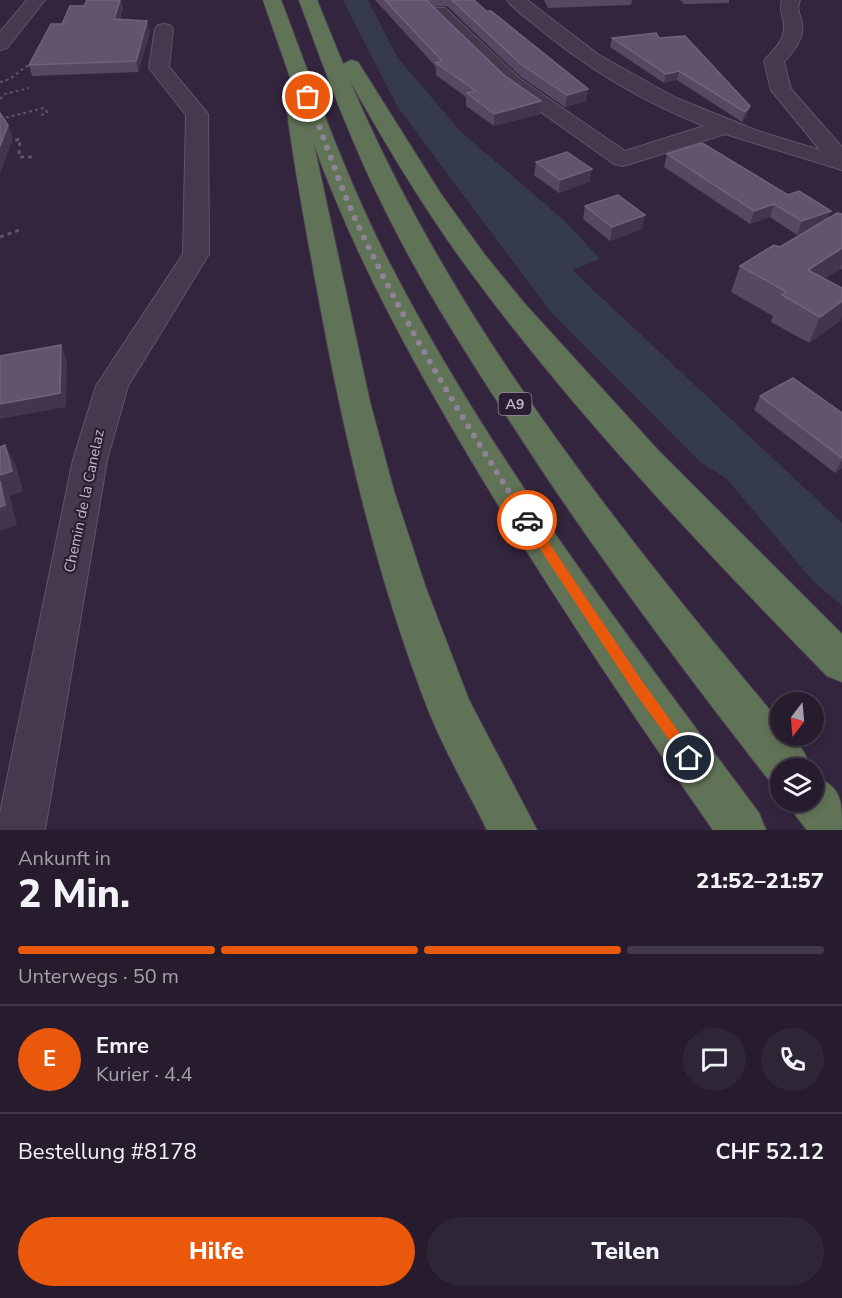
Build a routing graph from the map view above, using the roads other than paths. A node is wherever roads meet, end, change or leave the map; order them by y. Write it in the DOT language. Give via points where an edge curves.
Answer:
graph roads {
  1 [pos="36,0"];
  2 [pos="272,0"];
  3 [pos="308,0"];
  4 [pos="313,0"];
  5 [pos="516,0"];
  6 [pos="789,1"];
  7 [pos="439,12"];
  8 [pos="164,28"];
  9 [pos="0,44"];
  10 [pos="291,54"];
  11 [pos="723,127"];
  12 [pos="842,162"];
  13 [pos="842,662"];
  14 [pos="780,758"];
  15 [pos="823,812"];
  16 [pos="21,830"];
  17 [pos="513,830"];
  18 [pos="742,830"];
  19 [pos="838,830"];
  1 -- 9 [label="street"];
  2 -- 10 [label="highway"];
  3 -- 14 [label="highway, A9" via="352,113 392,199 417,249 465,327 594,517"];
  4 -- 13 [label="highway" via="398,147 457,236 504,297 654,469"];
  5 -- 11 [label="street" via="609,71"];
  6 -- 12 [label="street" via="794,25 790,44 774,61 781,90"];
  7 -- 11 [label="street" via="513,82 622,159"];
  8 -- 16 [label="street, Chemin de la Canelaz" via="159,68 198,114 196,254 112,386 90,460"];
  10 -- 17 [label="highway" via="304,158 376,491 451,711"];
  10 -- 18 [label="highway" via="358,225 432,366 558,568 637,686"];
  11 -- 12 [label="street"];
  15 -- 19 [label="highway"];
}
